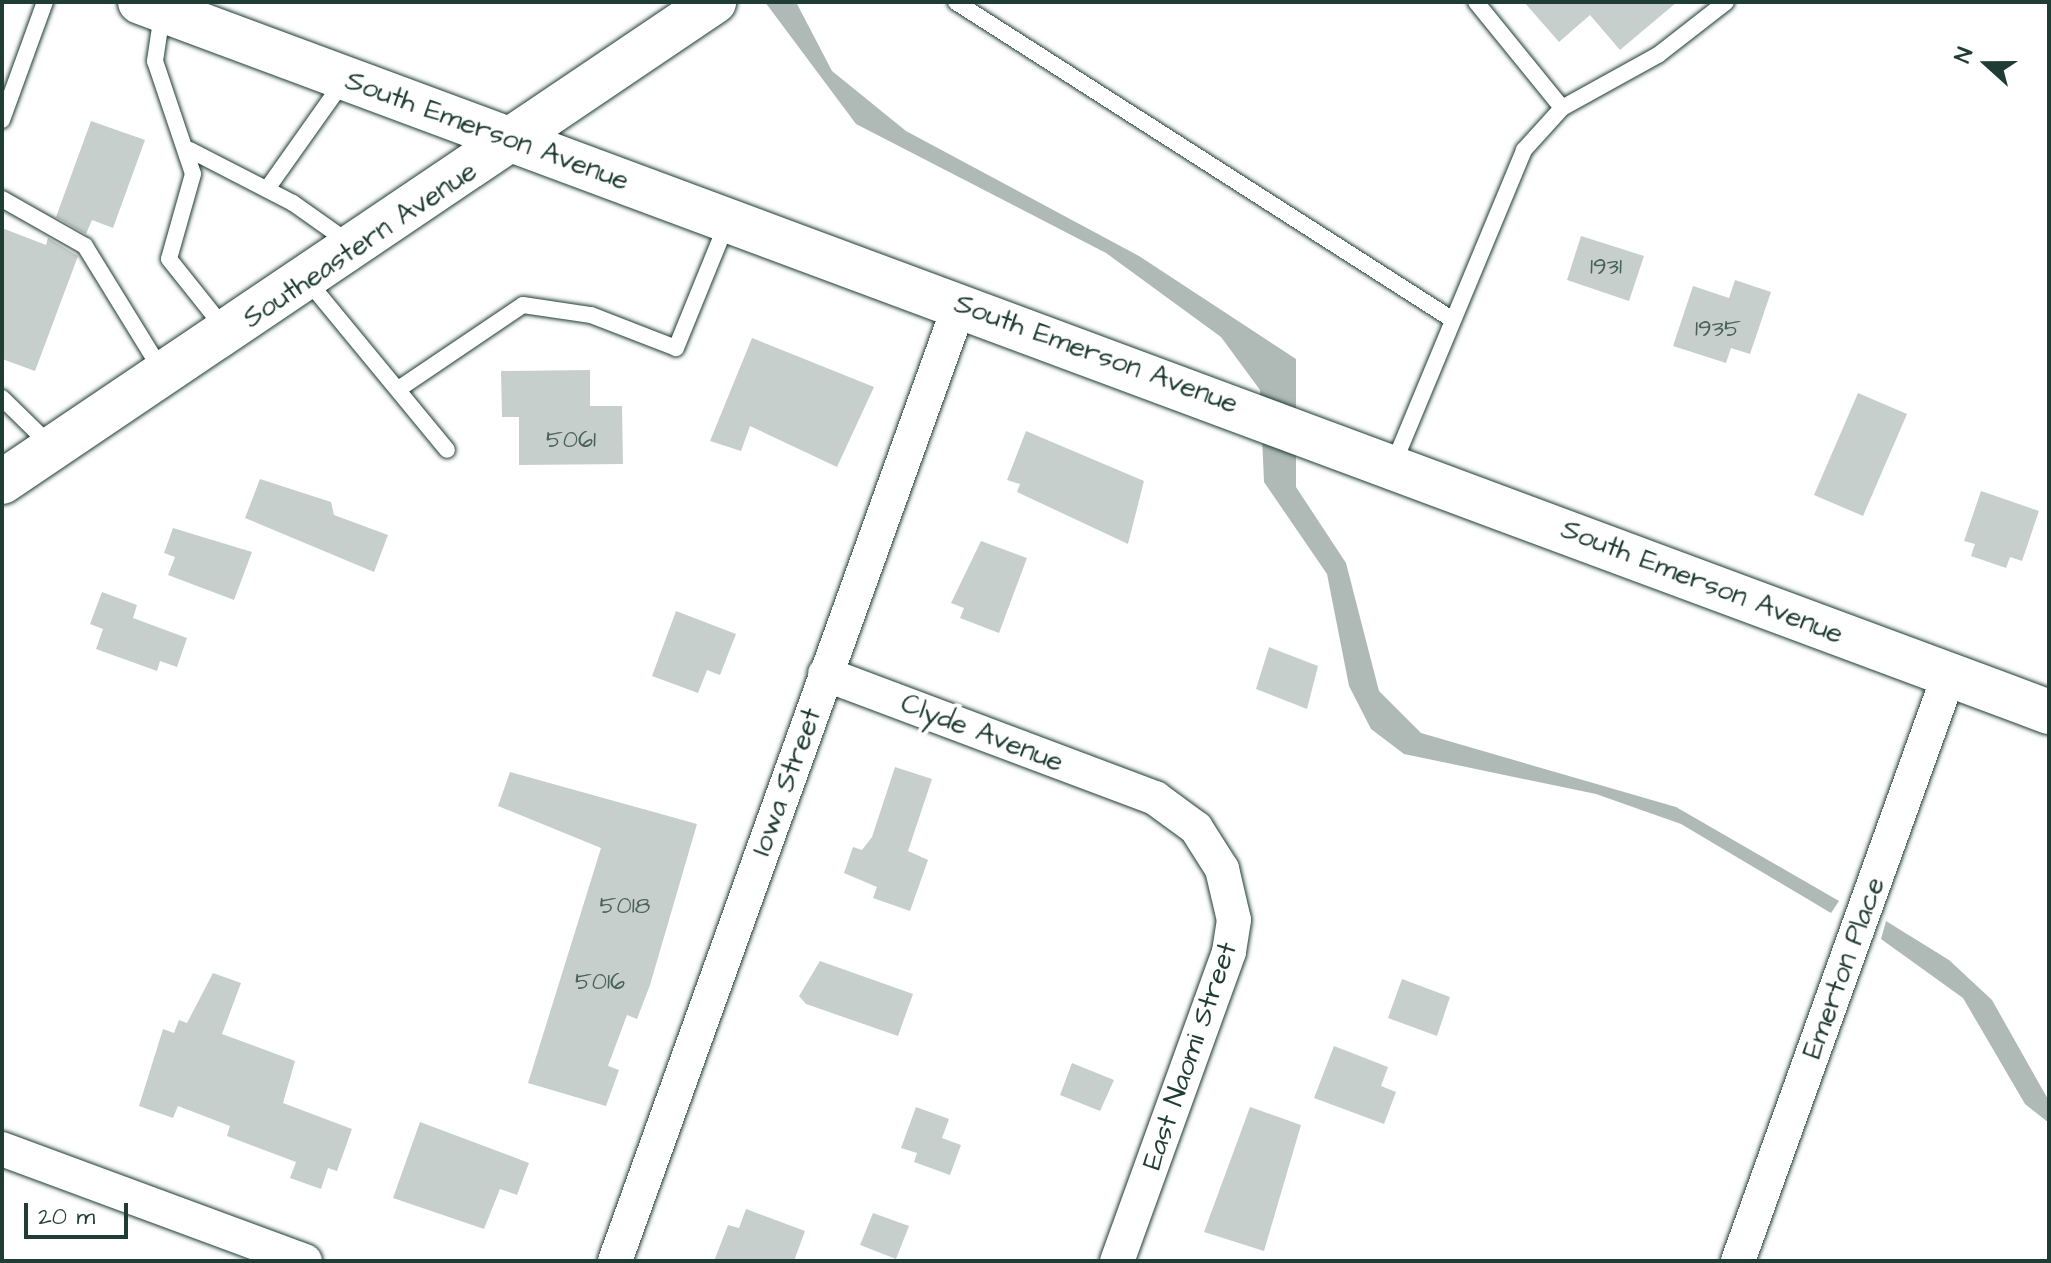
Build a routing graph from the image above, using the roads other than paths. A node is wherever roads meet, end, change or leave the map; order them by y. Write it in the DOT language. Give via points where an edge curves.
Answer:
graph roads {
  1 [pos="45,2"];
  2 [pos="714,2"];
  3 [pos="956,2"];
  4 [pos="1476,2"];
  5 [pos="1726,2"];
  6 [pos="152,6"];
  7 [pos="345,79"];
  8 [pos="1562,108"];
  9 [pos="2,120"];
  10 [pos="514,142"];
  11 [pos="190,150"];
  12 [pos="267,189"];
  13 [pos="2,199"];
  14 [pos="729,219"];
  15 [pos="356,247"];
  16 [pos="307,280"];
  17 [pos="960,304"];
  18 [pos="1453,320"];
  19 [pos="227,333"];
  20 [pos="164,375"];
  21 [pos="400,388"];
  22 [pos="2,398"];
  23 [pos="53,449"];
  24 [pos="447,450"];
  25 [pos="1393,465"];
  26 [pos="2,482"];
  27 [pos="825,674"];
  28 [pos="1949,675"];
  29 [pos="2049,712"];
  30 [pos="1138,792"];
  31 [pos="2,1149"];
  32 [pos="305,1261"];
  33 [pos="615,1261"];
  34 [pos="1117,1261"];
  35 [pos="1738,1261"];
  1 -- 9 [label="lane"];
  2 -- 10 [label="main road, Southeastern Avenue"];
  3 -- 18 [label="lane"];
  4 -- 8 [label="lane"];
  5 -- 8 [label="lane" via="1658,55"];
  6 -- 7 [label="main road, South Emerson Avenue"];
  6 -- 11 [label="lane" via="155,61 166,107"];
  7 -- 10 [label="main road, South Emerson Avenue"];
  7 -- 12 [label="lane"];
  8 -- 18 [label="lane" via="1524,150"];
  10 -- 14 [label="main road, South Emerson Avenue"];
  10 -- 15 [label="main road, Southeastern Avenue"];
  11 -- 12 [label="lane"];
  11 -- 19 [label="lane" via="193,174 169,259"];
  12 -- 15 [label="lane"];
  13 -- 20 [label="lane" via="85,246"];
  14 -- 17 [label="main road, South Emerson Avenue"];
  14 -- 21 [label="lane" via="676,348 591,315 523,305"];
  15 -- 16 [label="main road, Southeastern Avenue"];
  16 -- 19 [label="main road, Southeastern Avenue"];
  16 -- 21 [label="lane"];
  17 -- 25 [label="main road, South Emerson Avenue"];
  17 -- 27 [label="street, Iowa Street"];
  18 -- 25 [label="lane"];
  19 -- 20 [label="main road, Southeastern Avenue"];
  20 -- 23 [label="main road, Southeastern Avenue"];
  21 -- 24 [label="lane"];
  22 -- 23 [label="lane"];
  23 -- 26 [label="main road, Southeastern Avenue"];
  25 -- 28 [label="main road, South Emerson Avenue"];
  27 -- 30 [label="street, Clyde Avenue"];
  27 -- 33 [label="street, Iowa Street"];
  28 -- 29 [label="main road, South Emerson Avenue"];
  28 -- 35 [label="street, Emerton Place"];
  30 -- 34 [label="street, East Naomi Street" via="1169,806 1206,840 1222,869 1234,920 1229,952"];
  31 -- 32 [label="street"];
}
